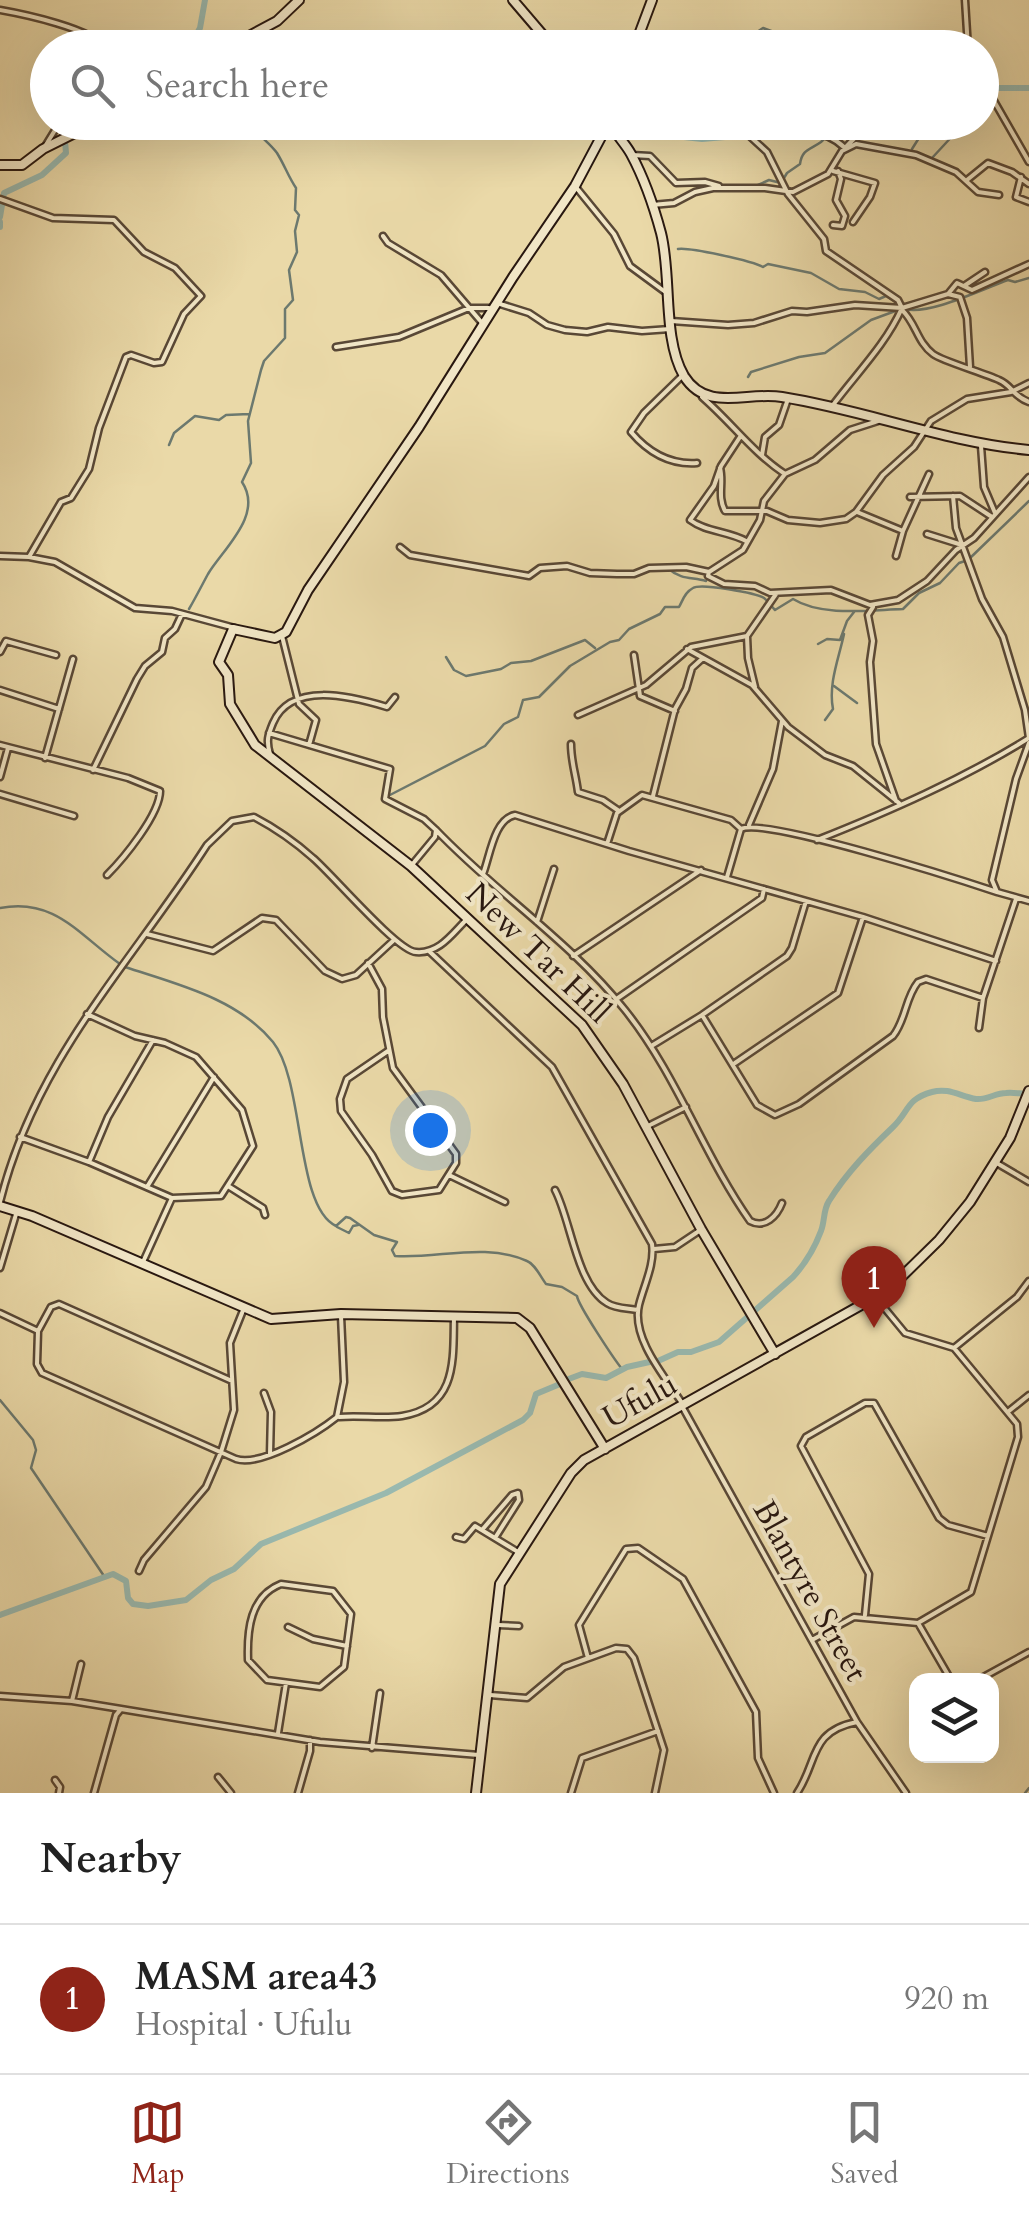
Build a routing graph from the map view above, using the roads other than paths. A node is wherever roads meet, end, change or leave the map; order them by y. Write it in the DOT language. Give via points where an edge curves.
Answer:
graph roads {
  1 [pos="299,0"];
  2 [pos="513,0"];
  3 [pos="652,0"];
  4 [pos="965,0"];
  5 [pos="0,10"];
  6 [pos="73,30"];
  7 [pos="260,30"];
  8 [pos="539,30"];
  9 [pos="641,30"];
  10 [pos="967,30"];
  11 [pos="999,110"];
  12 [pos="48,140"];
  13 [pos="62,140"];
  14 [pos="600,140"];
  15 [pos="622,140"];
  16 [pos="755,140"];
  17 [pos="833,140"];
  18 [pos="853,140"];
  19 [pos="43,148"];
  20 [pos="845,148"];
  21 [pos="632,155"];
  22 [pos="1029,162"];
  23 [pos="0,165"];
  24 [pos="833,171"];
  25 [pos="1020,177"];
  26 [pos="966,181"];
  27 [pos="1029,184"];
  28 [pos="576,186"];
  29 [pos="724,188"];
  30 [pos="788,194"];
  31 [pos="998,195"];
  32 [pos="0,199"];
  33 [pos="1029,202"];
  34 [pos="652,205"];
  35 [pos="842,206"];
  36 [pos="854,209"];
  37 [pos="852,222"];
  38 [pos="833,225"];
  39 [pos="382,236"];
  40 [pos="1029,264"];
  41 [pos="985,272"];
  42 [pos="964,286"];
  43 [pos="948,294"];
  44 [pos="670,300"];
  45 [pos="496,306"];
  46 [pos="468,308"];
  47 [pos="902,309"];
  48 [pos="483,324"];
  49 [pos="671,325"];
  50 [pos="336,347"];
  51 [pos="970,367"];
  52 [pos="684,374"];
  53 [pos="1029,383"];
  54 [pos="696,391"];
  55 [pos="1011,392"];
  56 [pos="789,398"];
  57 [pos="1029,402"];
  58 [pos="832,408"];
  59 [pos="878,420"];
  60 [pos="925,431"];
  61 [pos="740,437"];
  62 [pos="982,442"];
  63 [pos="1029,450"];
  64 [pos="762,455"];
  65 [pos="697,463"];
  66 [pos="720,468"];
  67 [pos="784,474"];
  68 [pos="929,474"];
  69 [pos="1029,476"];
  70 [pos="953,496"];
  71 [pos="910,497"];
  72 [pos="920,499"];
  73 [pos="760,512"];
  74 [pos="856,512"];
  75 [pos="993,515"];
  76 [pos="903,531"];
  77 [pos="927,534"];
  78 [pos="747,542"];
  79 [pos="963,545"];
  80 [pos="400,546"];
  81 [pos="0,556"];
  82 [pos="29,556"];
  83 [pos="896,556"];
  84 [pos="709,572"];
  85 [pos="776,594"];
  86 [pos="876,606"];
  87 [pos="182,614"];
  88 [pos="235,628"];
  89 [pos="282,636"];
  90 [pos="747,636"];
  91 [pos="687,649"];
  92 [pos="0,652"];
  93 [pos="56,654"];
  94 [pos="634,654"];
  95 [pos="704,658"];
  96 [pos="73,659"];
  97 [pos="755,687"];
  98 [pos="638,689"];
  99 [pos="0,690"];
  100 [pos="628,694"];
  101 [pos="296,696"];
  102 [pos="395,697"];
  103 [pos="642,698"];
  104 [pos="59,709"];
  105 [pos="674,711"];
  106 [pos="578,715"];
  107 [pos="782,721"];
  108 [pos="268,734"];
  109 [pos="308,744"];
  110 [pos="571,744"];
  111 [pos="1029,744"];
  112 [pos="0,745"];
  113 [pos="8,748"];
  114 [pos="45,758"];
  115 [pos="272,758"];
  116 [pos="93,770"];
  117 [pos="0,777"];
  118 [pos="0,794"];
  119 [pos="653,796"];
  120 [pos="898,803"];
  121 [pos="620,812"];
  122 [pos="74,816"];
  123 [pos="749,825"];
  124 [pos="742,829"];
  125 [pos="436,830"];
  126 [pos="817,840"];
  127 [pos="608,844"];
  128 [pos="411,866"];
  129 [pos="554,869"];
  130 [pos="701,870"];
  131 [pos="483,874"];
  132 [pos="107,875"];
  133 [pos="727,877"];
  134 [pos="764,888"];
  135 [pos="997,892"];
  136 [pos="1016,899"];
  137 [pos="806,901"];
  138 [pos="1029,901"];
  139 [pos="863,917"];
  140 [pos="467,919"];
  141 [pos="536,922"];
  142 [pos="147,934"];
  143 [pos="394,940"];
  144 [pos="429,951"];
  145 [pos="573,956"];
  146 [pos="996,962"];
  147 [pos="368,963"];
  148 [pos="983,998"];
  149 [pos="616,999"];
  150 [pos="86,1014"];
  151 [pos="702,1016"];
  152 [pos="979,1028"];
  153 [pos="153,1040"];
  154 [pos="652,1046"];
  155 [pos="388,1051"];
  156 [pos="734,1063"];
  157 [pos="214,1077"];
  158 [pos="1029,1092"];
  159 [pos="686,1107"];
  160 [pos="646,1127"];
  161 [pos="20,1136"];
  162 [pos="89,1162"];
  163 [pos="996,1162"];
  164 [pos="450,1175"];
  165 [pos="1029,1182"];
  166 [pos="147,1186"];
  167 [pos="228,1186"];
  168 [pos="555,1190"];
  169 [pos="172,1198"];
  170 [pos="505,1202"];
  171 [pos="782,1203"];
  172 [pos="0,1204"];
  173 [pos="17,1211"];
  174 [pos="265,1216"];
  175 [pos="700,1229"];
  176 [pos="654,1249"];
  177 [pos="142,1263"];
  178 [pos="0,1268"];
  179 [pos="1029,1282"];
  180 [pos="877,1298"];
  181 [pos="244,1308"];
  182 [pos="638,1310"];
  183 [pos="0,1312"];
  184 [pos="341,1314"];
  185 [pos="454,1316"];
  186 [pos="38,1331"];
  187 [pos="954,1348"];
  188 [pos="775,1354"];
  189 [pos="232,1381"];
  190 [pos="264,1393"];
  191 [pos="1029,1395"];
  192 [pos="683,1407"];
  193 [pos="1008,1412"];
  194 [pos="338,1417"];
  195 [pos="605,1448"];
  196 [pos="221,1452"];
  197 [pos="270,1454"];
  198 [pos="482,1530"];
  199 [pos="988,1536"];
  200 [pos="456,1537"];
  201 [pos="495,1538"];
  202 [pos="518,1552"];
  203 [pos="139,1571"];
  204 [pos="865,1616"];
  205 [pos="918,1623"];
  206 [pos="493,1625"];
  207 [pos="518,1626"];
  208 [pos="288,1628"];
  209 [pos="812,1640"];
  210 [pos="347,1646"];
  211 [pos="1029,1652"];
  212 [pos="588,1658"];
  213 [pos="80,1664"];
  214 [pos="947,1673"];
  215 [pos="991,1673"];
  216 [pos="286,1683"];
  217 [pos="380,1693"];
  218 [pos="485,1694"];
  219 [pos="0,1696"];
  220 [pos="72,1701"];
  221 [pos="121,1710"];
  222 [pos="857,1722"];
  223 [pos="658,1731"];
  224 [pos="278,1735"];
  225 [pos="310,1740"];
  226 [pos="320,1742"];
  227 [pos="372,1748"];
  228 [pos="310,1752"];
  229 [pos="479,1755"];
  230 [pos="218,1777"];
  231 [pos="55,1780"];
  232 [pos="59,1793"];
  233 [pos="94,1793"];
  234 [pos="230,1793"];
  235 [pos="298,1793"];
  236 [pos="476,1793"];
  237 [pos="570,1793"];
  238 [pos="656,1793"];
  239 [pos="774,1793"];
  240 [pos="796,1793"];
  241 [pos="906,1793"];
  1 -- 7 [label="street"];
  2 -- 8 [label="street"];
  3 -- 9 [label="street"];
  4 -- 10 [label="street"];
  5 -- 6 [label="street"];
  11 -- 22 [label="street"];
  12 -- 19 [label="street"];
  13 -- 19 [label="street"];
  14 -- 28 [label="street"];
  15 -- 21 [label="street"];
  16 -- 30 [label="street"];
  17 -- 20 [label="street"];
  18 -- 20 [label="street"];
  19 -- 23 [label="street" via="22,165"];
  20 -- 24 [label="street"];
  20 -- 26 [label="street" via="904,152"];
  21 -- 29 [label="street" via="650,156 676,182"];
  21 -- 34 [label="street"];
  24 -- 30 [label="street"];
  24 -- 35 [label="street" via="841,179 836,200"];
  24 -- 36 [label="street" via="875,183"];
  25 -- 26 [label="street" via="988,162"];
  25 -- 27 [label="street"];
  25 -- 33 [label="street" via="1016,197"];
  26 -- 31 [label="street"];
  28 -- 44 [label="street" via="630,266"];
  28 -- 45 [label="street"];
  29 -- 30 [label="street"];
  29 -- 34 [label="street"];
  30 -- 47 [label="street" via="826,250 896,298"];
  32 -- 82 [label="street" via="53,218 114,220 201,296 184,314 162,362 126,358 89,469"];
  34 -- 44 [label="street"];
  35 -- 36 [label="street"];
  35 -- 38 [label="street" via="844,223"];
  36 -- 37 [label="street"];
  39 -- 46 [label="street" via="440,275"];
  40 -- 42 [label="street" via="972,290"];
  41 -- 42 [label="street"];
  42 -- 43 [label="street" via="958,283"];
  43 -- 47 [label="street"];
  43 -- 51 [label="street" via="960,299 967,318"];
  44 -- 49 [label="street"];
  45 -- 46 [label="street"];
  45 -- 48 [label="street"];
  45 -- 49 [label="street" via="566,330"];
  46 -- 48 [label="street"];
  46 -- 50 [label="street" via="400,338"];
  47 -- 49 [label="street" via="854,305 792,310 754,323"];
  47 -- 51 [label="street" via="934,355"];
  47 -- 58 [label="street"];
  48 -- 89 [label="street"];
  49 -- 52 [label="street"];
  51 -- 55 [label="street"];
  52 -- 54 [label="street"];
  52 -- 65 [label="street" via="631,432 658,455"];
  53 -- 55 [label="street"];
  54 -- 56 [label="street" via="722,399"];
  54 -- 61 [label="street"];
  55 -- 57 [label="street"];
  55 -- 60 [label="street" via="967,399"];
  56 -- 58 [label="street"];
  56 -- 64 [label="street"];
  58 -- 59 [label="street"];
  59 -- 60 [label="street"];
  59 -- 67 [label="street" via="850,430 815,460"];
  60 -- 62 [label="street"];
  60 -- 74 [label="street"];
  61 -- 64 [label="street"];
  61 -- 66 [label="street"];
  62 -- 63 [label="street"];
  62 -- 75 [label="street"];
  64 -- 67 [label="street"];
  66 -- 73 [label="street" via="723,509"];
  66 -- 78 [label="street" via="690,521"];
  67 -- 73 [label="street"];
  68 -- 72 [label="street"];
  69 -- 75 [label="street"];
  70 -- 72 [label="street"];
  70 -- 75 [label="street"];
  70 -- 79 [label="street"];
  71 -- 72 [label="street"];
  72 -- 76 [label="street"];
  73 -- 74 [label="street" via="824,522"];
  73 -- 78 [label="street"];
  74 -- 76 [label="street"];
  75 -- 79 [label="street"];
  76 -- 83 [label="street"];
  77 -- 79 [label="street"];
  78 -- 84 [label="street"];
  79 -- 86 [label="street" via="918,589"];
  79 -- 120 [label="street" via="1002,636 1029,738"];
  80 -- 84 [label="street" via="422,558 529,576 540,568 568,566 590,574 649,568"];
  81 -- 82 [label="street"];
  82 -- 87 [label="street" via="64,566 135,608"];
  84 -- 85 [label="street" via="715,582"];
  85 -- 86 [label="street" via="831,590"];
  85 -- 90 [label="street"];
  86 -- 120 [label="street" via="868,615 876,744"];
  87 -- 88 [label="street"];
  87 -- 116 [label="street" via="162,652 137,679"];
  88 -- 89 [label="street"];
  88 -- 115 [label="street, New Tar Hill" via="219,662 228,675 226,694 241,726"];
  89 -- 101 [label="street"];
  90 -- 91 [label="street"];
  90 -- 97 [label="street"];
  91 -- 95 [label="street"];
  91 -- 98 [label="street"];
  92 -- 93 [label="street" via="6,641"];
  94 -- 98 [label="street"];
  95 -- 97 [label="street"];
  95 -- 105 [label="street" via="692,668"];
  96 -- 104 [label="street"];
  97 -- 107 [label="street"];
  98 -- 100 [label="street"];
  98 -- 103 [label="street"];
  99 -- 104 [label="street"];
  100 -- 103 [label="street"];
  100 -- 106 [label="street"];
  101 -- 102 [label="street" via="387,706"];
  101 -- 108 [label="street" via="277,711"];
  101 -- 109 [label="street" via="316,720"];
  103 -- 105 [label="street"];
  104 -- 114 [label="street"];
  105 -- 119 [label="street"];
  107 -- 120 [label="street"];
  107 -- 123 [label="street" via="773,769"];
  108 -- 109 [label="street"];
  108 -- 115 [label="street"];
  109 -- 125 [label="street" via="390,769 385,799"];
  110 -- 121 [label="street" via="578,792"];
  111 -- 135 [label="street" via="998,845 992,880"];
  112 -- 113 [label="street"];
  113 -- 114 [label="street"];
  113 -- 117 [label="street"];
  114 -- 116 [label="street"];
  115 -- 128 [label="street, New Tar Hill"];
  116 -- 132 [label="street" via="156,788 161,796"];
  118 -- 122 [label="street"];
  119 -- 121 [label="street" via="640,796"];
  119 -- 124 [label="street"];
  120 -- 126 [label="street"];
  121 -- 127 [label="street"];
  123 -- 124 [label="street"];
  123 -- 126 [label="street"];
  124 -- 133 [label="street"];
  125 -- 128 [label="street"];
  125 -- 131 [label="street"];
  126 -- 135 [label="street"];
  127 -- 130 [label="street"];
  127 -- 131 [label="street" via="508,816"];
  128 -- 140 [label="street, New Tar Hill"];
  129 -- 141 [label="street"];
  130 -- 133 [label="street"];
  130 -- 145 [label="street"];
  131 -- 141 [label="street"];
  133 -- 134 [label="street"];
  134 -- 137 [label="street"];
  134 -- 149 [label="street" via="762,898 737,918"];
  135 -- 136 [label="street"];
  136 -- 138 [label="street"];
  136 -- 146 [label="street"];
  137 -- 139 [label="street"];
  137 -- 151 [label="street" via="790,952"];
  139 -- 146 [label="street"];
  139 -- 156 [label="street" via="838,994"];
  140 -- 144 [label="street"];
  140 -- 160 [label="street, New Tar Hill" via="582,1025"];
  141 -- 145 [label="street"];
  142 -- 143 [label="street" via="216,834 250,816 309,854"];
  142 -- 147 [label="street" via="213,951 267,917 332,976 350,977"];
  142 -- 150 [label="street"];
  143 -- 144 [label="street" via="409,951"];
  143 -- 147 [label="street"];
  144 -- 176 [label="street" via="552,1066"];
  145 -- 149 [label="street"];
  146 -- 148 [label="street"];
  147 -- 155 [label="street" via="382,988"];
  148 -- 152 [label="street"];
  148 -- 156 [label="street" via="920,980 893,1036 780,1114 757,1105"];
  149 -- 154 [label="street"];
  150 -- 153 [label="street"];
  150 -- 161 [label="street"];
  151 -- 154 [label="street"];
  151 -- 156 [label="street"];
  153 -- 157 [label="street" via="187,1052"];
  153 -- 162 [label="street"];
  154 -- 159 [label="street"];
  155 -- 164 [label="street" via="393,1068 456,1154"];
  155 -- 164 [label="street" via="348,1080 341,1110 395,1193 439,1190"];
  157 -- 166 [label="street"];
  157 -- 167 [label="street" via="242,1110 254,1142"];
  158 -- 163 [label="street, Ufulu"];
  159 -- 160 [label="street"];
  159 -- 171 [label="street" via="750,1221 768,1221"];
  160 -- 175 [label="street, New Tar Hill"];
  161 -- 162 [label="street"];
  161 -- 172 [label="street"];
  162 -- 166 [label="street"];
  163 -- 165 [label="street"];
  163 -- 180 [label="street, Ufulu" via="954,1224"];
  164 -- 170 [label="street"];
  166 -- 169 [label="street"];
  167 -- 169 [label="street" via="220,1197"];
  167 -- 174 [label="street"];
  168 -- 182 [label="street" via="594,1290 608,1304"];
  169 -- 177 [label="street"];
  172 -- 173 [label="street"];
  173 -- 177 [label="street"];
  173 -- 178 [label="street"];
  175 -- 176 [label="street" via="675,1247"];
  175 -- 188 [label="street, New Tar Hill"];
  176 -- 182 [label="street"];
  177 -- 181 [label="street"];
  179 -- 187 [label="street"];
  180 -- 187 [label="street" via="904,1333"];
  180 -- 188 [label="street, Ufulu"];
  181 -- 184 [label="street" via="277,1319"];
  181 -- 189 [label="street" via="230,1343"];
  182 -- 192 [label="street, Blantyre Street" via="655,1363"];
  183 -- 186 [label="street"];
  184 -- 185 [label="street"];
  184 -- 194 [label="street"];
  185 -- 194 [label="street" via="452,1371 441,1395 404,1416"];
  185 -- 195 [label="street" via="524,1322"];
  186 -- 189 [label="street" via="51,1307 60,1304"];
  186 -- 196 [label="street" via="42,1374"];
  187 -- 193 [label="street"];
  188 -- 192 [label="street, Ufulu"];
  189 -- 196 [label="street" via="233,1417"];
  190 -- 197 [label="street" via="271,1412"];
  191 -- 193 [label="street"];
  192 -- 195 [label="street, Ufulu"];
  192 -- 209 [label="street, Blantyre Street"];
  193 -- 199 [label="street" via="1018,1436"];
  194 -- 197 [label="street"];
  195 -- 202 [label="street, Ufulu" via="574,1468"];
  196 -- 197 [label="street" via="243,1462"];
  196 -- 203 [label="street" via="206,1487"];
  198 -- 200 [label="street" via="473,1526 464,1538"];
  198 -- 201 [label="street"];
  198 -- 201 [label="street" via="518,1493"];
  199 -- 204 [label="street" via="939,1518 874,1403 806,1437 801,1446 868,1571"];
  199 -- 205 [label="street" via="971,1592"];
  201 -- 202 [label="street"];
  202 -- 206 [label="street, Ufulu" via="500,1584"];
  204 -- 205 [label="street"];
  204 -- 209 [label="street"];
  205 -- 214 [label="street"];
  206 -- 207 [label="street"];
  206 -- 218 [label="street, Ufulu"];
  208 -- 210 [label="street"];
  209 -- 222 [label="street, Blantyre Street"];
  210 -- 216 [label="street" via="343,1669 323,1686"];
  210 -- 216 [label="street" via="350,1614 335,1592 274,1586 253,1610 248,1657 262,1678"];
  211 -- 215 [label="street"];
  212 -- 218 [label="street" via="562,1668 527,1698"];
  212 -- 223 [label="street" via="619,1648 631,1652"];
  212 -- 239 [label="street" via="579,1625 626,1550 638,1548 678,1573 756,1712 758,1758"];
  213 -- 220 [label="street"];
  216 -- 224 [label="street"];
  217 -- 227 [label="street"];
  218 -- 229 [label="street, Ufulu"];
  219 -- 220 [label="street"];
  220 -- 221 [label="street"];
  221 -- 224 [label="street"];
  221 -- 233 [label="street"];
  222 -- 240 [label="street" via="819,1741"];
  222 -- 241 [label="street, Blantyre Street"];
  223 -- 237 [label="street" via="582,1758"];
  223 -- 238 [label="street" via="664,1756"];
  224 -- 225 [label="street"];
  225 -- 226 [label="street"];
  225 -- 228 [label="street"];
  226 -- 227 [label="street"];
  226 -- 228 [label="street"];
  227 -- 229 [label="street"];
  228 -- 235 [label="street"];
  229 -- 236 [label="street, Ufulu"];
  230 -- 234 [label="street"];
  231 -- 232 [label="street"];
}
